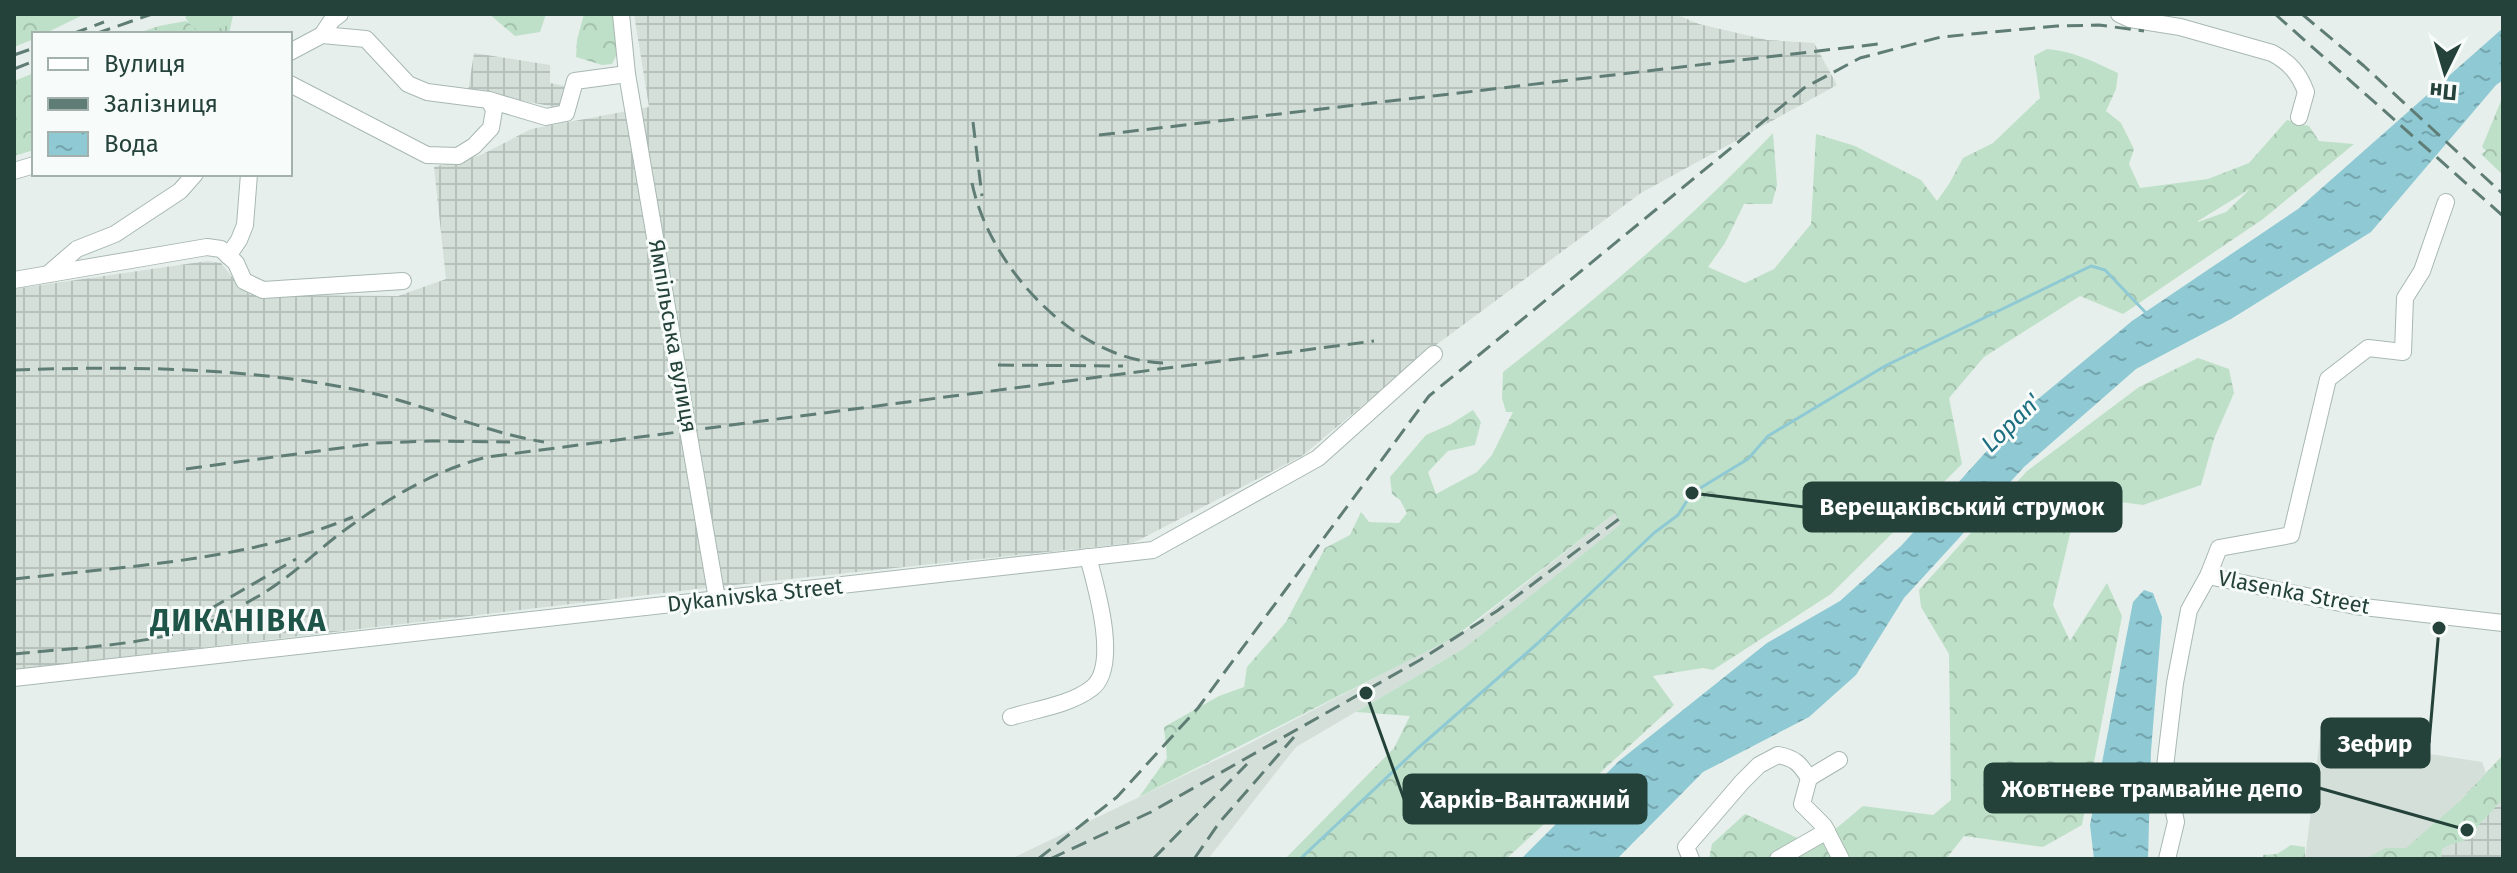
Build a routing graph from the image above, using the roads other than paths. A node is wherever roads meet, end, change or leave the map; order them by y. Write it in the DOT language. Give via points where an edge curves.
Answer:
graph roads {
  1 [pos="340,14"];
  2 [pos="621,14"];
  3 [pos="2119,14"];
  4 [pos="322,35"];
  5 [pos="292,51"];
  6 [pos="627,74"];
  7 [pos="292,85"];
  8 [pos="489,100"];
  9 [pos="2299,117"];
  10 [pos="193,176"];
  11 [pos="249,176"];
  12 [pos="2446,202"];
  13 [pos="228,256"];
  14 [pos="47,275"];
  15 [pos="14,280"];
  16 [pos="403,281"];
  17 [pos="1434,354"];
  18 [pos="1088,557"];
  19 [pos="2208,576"];
  20 [pos="717,599"];
  21 [pos="2503,623"];
  22 [pos="14,678"];
  23 [pos="1011,717"];
  24 [pos="1839,760"];
  25 [pos="1809,778"];
  26 [pos="1827,831"];
  27 [pos="1691,859"];
  28 [pos="1778,859"];
  29 [pos="1841,859"];
  30 [pos="2167,859"];
  1 -- 4 [label="street"];
  2 -- 6 [label="street, Ямпільська вулиця"];
  3 -- 9 [label="street" via="2283,59 2306,92"];
  4 -- 5 [label="street"];
  4 -- 8 [label="street" via="366,39 408,84 427,92"];
  6 -- 8 [label="street" via="575,81 566,113 546,117"];
  6 -- 20 [label="street, Ямпільська вулиця"];
  7 -- 8 [label="street" via="427,155 458,156 474,146 491,128 494,110"];
  10 -- 14 [label="street" via="180,191 115,234 77,249"];
  11 -- 13 [label="street" via="245,225"];
  12 -- 19 [label="street, Vlasenka Street" via="2422,271 2405,298 2403,352 2368,348 2328,379 2291,535 2219,548"];
  13 -- 14 [label="street" via="207,247"];
  13 -- 16 [label="street" via="244,281 263,290"];
  14 -- 15 [label="street"];
  17 -- 18 [label="street, Dykanivska Street" via="1318,458 1153,550"];
  18 -- 20 [label="street, Dykanivska Street"];
  18 -- 23 [label="street" via="1099,599 1104,669 1096,685 1079,696"];
  19 -- 21 [label="street, Vlasenka Street" via="2355,606"];
  19 -- 30 [label="street" via="2189,610 2175,683 2165,767 2176,822"];
  20 -- 22 [label="street, Dykanivska Street"];
  24 -- 25 [label="street"];
  25 -- 26 [label="street" via="1802,804"];
  25 -- 27 [label="street" via="1789,757 1778,755 1759,765 1686,847"];
  26 -- 28 [label="street"];
  26 -- 29 [label="street"];
}
